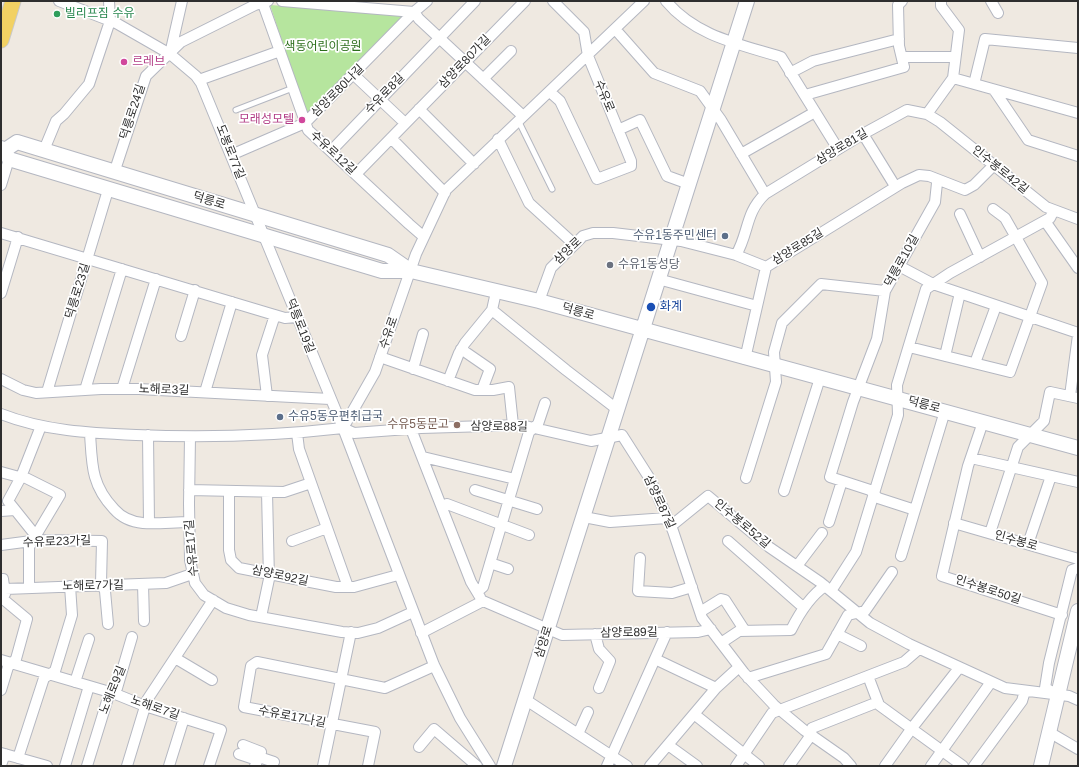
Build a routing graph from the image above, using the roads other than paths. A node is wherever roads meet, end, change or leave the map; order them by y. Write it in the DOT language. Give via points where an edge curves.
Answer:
graph roads {
  1 [pos="13,1"];
  2 [pos="59,1"];
  3 [pos="109,1"];
  4 [pos="182,1"];
  5 [pos="264,1"];
  6 [pos="282,1"];
  7 [pos="415,1"];
  8 [pos="427,1"];
  9 [pos="475,1"];
  10 [pos="525,1"];
  11 [pos="553,1"];
  12 [pos="644,1"];
  13 [pos="666,1"];
  14 [pos="747,1"];
  15 [pos="902,1"];
  16 [pos="941,1"];
  17 [pos="992,1"];
  18 [pos="414,12"];
  19 [pos="998,13"];
  20 [pos="110,21"];
  21 [pos="615,29"];
  22 [pos="440,38"];
  23 [pos="899,39"];
  24 [pos="1,40"];
  25 [pos="734,42"];
  26 [pos="1078,48"];
  27 [pos="280,51"];
  28 [pos="511,51"];
  29 [pos="170,54"];
  30 [pos="588,56"];
  31 [pos="955,57"];
  32 [pos="465,62"];
  33 [pos="903,62"];
  34 [pos="790,73"];
  35 [pos="354,75"];
  36 [pos="953,78"];
  37 [pos="483,79"];
  38 [pos="199,80"];
  39 [pos="974,84"];
  40 [pos="293,88"];
  41 [pos="994,90"];
  42 [pos="550,92"];
  43 [pos="805,95"];
  44 [pos="380,99"];
  45 [pos="419,109"];
  46 [pos="236,110"];
  47 [pos="713,110"];
  48 [pos="815,112"];
  49 [pos="1078,112"];
  50 [pos="927,114"];
  51 [pos="521,118"];
  52 [pos="305,123"];
  53 [pos="405,123"];
  54 [pos="618,130"];
  55 [pos="863,134"];
  56 [pos="391,138"];
  57 [pos="498,139"];
  58 [pos="838,149"];
  59 [pos="44,150"];
  60 [pos="331,151"];
  61 [pos="5,152"];
  62 [pos="231,154"];
  63 [pos="741,154"];
  64 [pos="1078,156"];
  65 [pos="474,164"];
  66 [pos="994,165"];
  67 [pos="114,173"];
  68 [pos="356,174"];
  69 [pos="937,183"];
  70 [pos="689,184"];
  71 [pos="1,185"];
  72 [pos="895,186"];
  73 [pos="552,189"];
  74 [pos="108,190"];
  75 [pos="445,193"];
  76 [pos="765,194"];
  77 [pos="993,209"];
  78 [pos="1054,210"];
  79 [pos="960,214"];
  80 [pos="1078,219"];
  81 [pos="1045,221"];
  82 [pos="260,225"];
  83 [pos="1,233"];
  84 [pos="18,237"];
  85 [pos="424,237"];
  86 [pos="1015,238"];
  87 [pos="669,241"];
  88 [pos="574,244"];
  89 [pos="736,255"];
  90 [pos="980,257"];
  91 [pos="88,259"];
  92 [pos="899,266"];
  93 [pos="766,267"];
  94 [pos="1078,268"];
  95 [pos="122,269"];
  96 [pos="411,271"];
  97 [pos="156,279"];
  98 [pos="658,279"];
  99 [pos="933,284"];
  100 [pos="195,290"];
  101 [pos="885,291"];
  102 [pos="496,292"];
  103 [pos="1,293"];
  104 [pos="960,293"];
  105 [pos="538,301"];
  106 [pos="232,302"];
  107 [pos="757,306"];
  108 [pos="996,306"];
  109 [pos="492,310"];
  110 [pos="275,315"];
  111 [pos="296,317"];
  112 [pos="1030,318"];
  113 [pos="643,330"];
  114 [pos="423,334"];
  115 [pos="1078,334"];
  116 [pos="181,336"];
  117 [pos="909,347"];
  118 [pos="461,349"];
  119 [pos="944,356"];
  120 [pos="380,357"];
  121 [pos="745,359"];
  122 [pos="975,363"];
  123 [pos="775,366"];
  124 [pos="413,369"];
  125 [pos="820,378"];
  126 [pos="1,380"];
  127 [pos="448,381"];
  128 [pos="859,388"];
  129 [pos="122,389"];
  130 [pos="84,390"];
  131 [pos="482,390"];
  132 [pos="47,392"];
  133 [pos="205,392"];
  134 [pos="267,396"];
  135 [pos="1074,397"];
  136 [pos="897,398"];
  137 [pos="330,399"];
  138 [pos="545,402"];
  139 [pos="618,410"];
  140 [pos="945,411"];
  141 [pos="1,414"];
  142 [pos="983,422"];
  143 [pos="513,425"];
  144 [pos="41,426"];
  145 [pos="343,428"];
  146 [pos="534,428"];
  147 [pos="411,429"];
  148 [pos="90,432"];
  149 [pos="296,433"];
  150 [pos="148,435"];
  151 [pos="1028,435"];
  152 [pos="190,437"];
  153 [pos="609,438"];
  154 [pos="1078,448"];
  155 [pos="423,457"];
  156 [pos="971,458"];
  157 [pos="1010,467"];
  158 [pos="1,472"];
  159 [pos="1051,476"];
  160 [pos="22,477"];
  161 [pos="746,478"];
  162 [pos="514,480"];
  163 [pos="842,481"];
  164 [pos="1078,482"];
  165 [pos="311,483"];
  166 [pos="189,490"];
  167 [pos="475,490"];
  168 [pos="229,491"];
  169 [pos="784,491"];
  170 [pos="268,492"];
  171 [pos="874,494"];
  172 [pos="508,501"];
  173 [pos="442,506"];
  174 [pos="537,509"];
  175 [pos="15,510"];
  176 [pos="915,510"];
  177 [pos="1,511"];
  178 [pos="584,517"];
  179 [pos="189,522"];
  180 [pos="669,522"];
  181 [pos="829,522"];
  182 [pos="149,523"];
  183 [pos="954,523"];
  184 [pos="501,525"];
  185 [pos="327,528"];
  186 [pos="822,533"];
  187 [pos="990,533"];
  188 [pos="529,535"];
  189 [pos="34,539"];
  190 [pos="292,541"];
  191 [pos="728,541"];
  192 [pos="1028,544"];
  193 [pos="1,545"];
  194 [pos="901,556"];
  195 [pos="640,558"];
  196 [pos="1078,559"];
  197 [pos="490,563"];
  198 [pos="797,566"];
  199 [pos="1078,568"];
  200 [pos="508,569"];
  201 [pos="892,572"];
  202 [pos="192,574"];
  203 [pos="269,574"];
  204 [pos="398,575"];
  205 [pos="143,584"];
  206 [pos="70,586"];
  207 [pos="102,586"];
  208 [pos="29,587"];
  209 [pos="348,587"];
  210 [pos="692,587"];
  211 [pos="828,589"];
  212 [pos="3,592"];
  213 [pos="477,592"];
  214 [pos="213,600"];
  215 [pos="483,602"];
  216 [pos="804,608"];
  217 [pos="1078,610"];
  218 [pos="413,612"];
  219 [pos="700,612"];
  220 [pos="857,612"];
  221 [pos="1062,615"];
  222 [pos="261,617"];
  223 [pos="144,621"];
  224 [pos="108,624"];
  225 [pos="710,628"];
  226 [pos="548,629"];
  227 [pos="745,631"];
  228 [pos="351,632"];
  229 [pos="667,632"];
  230 [pos="421,633"];
  231 [pos="595,634"];
  232 [pos="837,634"];
  233 [pos="132,637"];
  234 [pos="89,639"];
  235 [pos="721,643"];
  236 [pos="861,646"];
  237 [pos="919,649"];
  238 [pos="175,658"];
  239 [pos="655,659"];
  240 [pos="1,660"];
  241 [pos="13,663"];
  242 [pos="434,666"];
  243 [pos="738,667"];
  244 [pos="959,668"];
  245 [pos="49,674"];
  246 [pos="868,676"];
  247 [pos="748,678"];
  248 [pos="342,679"];
  249 [pos="212,680"];
  250 [pos="75,682"];
  251 [pos="991,682"];
  252 [pos="89,686"];
  253 [pos="599,688"];
  254 [pos="716,688"];
  255 [pos="1,690"];
  256 [pos="1025,691"];
  257 [pos="113,693"];
  258 [pos="1057,694"];
  259 [pos="526,700"];
  260 [pos="1078,700"];
  261 [pos="878,702"];
  262 [pos="145,706"];
  263 [pos="779,710"];
  264 [pos="588,712"];
  265 [pos="694,714"];
  266 [pos="184,718"];
  267 [pos="332,725"];
  268 [pos="912,728"];
  269 [pos="1049,732"];
  270 [pos="578,734"];
  271 [pos="811,735"];
  272 [pos="668,745"];
  273 [pos="419,747"];
  274 [pos="1078,749"];
  275 [pos="241,750"];
  276 [pos="942,750"];
  277 [pos="3,753"];
  278 [pos="743,754"];
  279 [pos="612,756"];
  280 [pos="18,758"];
  281 [pos="257,761"];
  282 [pos="274,762"];
  283 [pos="1,765"];
  284 [pos="41,765"];
  285 [pos="474,765"];
  286 [pos="65,766"];
  287 [pos="87,766"];
  288 [pos="127,766"];
  289 [pos="169,766"];
  290 [pos="209,766"];
  291 [pos="323,766"];
  292 [pos="368,766"];
  293 [pos="490,766"];
  294 [pos="504,766"];
  295 [pos="607,766"];
  296 [pos="627,766"];
  297 [pos="650,766"];
  298 [pos="697,766"];
  299 [pos="736,766"];
  300 [pos="759,766"];
  301 [pos="788,766"];
  302 [pos="851,766"];
  303 [pos="885,766"];
  304 [pos="931,766"];
  305 [pos="963,766"];
  306 [pos="974,766"];
  307 [pos="1041,766"];
  1 -- 24 [label="main road"];
  2 -- 20 [label="street, 도봉로77길"];
  3 -- 20 [label="street"];
  4 -- 29 [label="street"];
  5 -- 27 [label="street, 수유로12길"];
  5 -- 29 [label="street, 덕릉로24길" via="181,42"];
  6 -- 18 [label="street"];
  7 -- 18 [label="street"];
  8 -- 18 [label="street, 삼양로80나길"];
  9 -- 22 [label="street, 수유로8길"];
  10 -- 32 [label="street, 삼양로80가길"];
  11 -- 30 [label="street, 수유로" via="584,32"];
  12 -- 21 [label="street, 수유로"];
  13 -- 25 [label="street" via="689,23 718,38"];
  14 -- 25 [label="main road, 삼양로"];
  15 -- 23 [label="street" via="898,5"];
  16 -- 31 [label="street" via="941,6 958,30"];
  17 -- 19 [label="street"];
  18 -- 22 [label="street"];
  18 -- 35 [label="street, 삼양로80나길"];
  20 -- 29 [label="street, 도봉로77길"];
  20 -- 59 [label="street" via="89,84 56,121"];
  21 -- 30 [label="street, 수유로"];
  21 -- 47 [label="street" via="654,73 700,91"];
  22 -- 32 [label="street"];
  22 -- 44 [label="street, 수유로8길"];
  23 -- 33 [label="street"];
  23 -- 34 [label="street" via="813,61"];
  25 -- 34 [label="street" via="781,57"];
  25 -- 47 [label="main road, 삼양로"];
  26 -- 39 [label="street" via="985,39"];
  27 -- 38 [label="street"];
  27 -- 40 [label="street, 수유로12길"];
  28 -- 37 [label="street"];
  29 -- 38 [label="street, 도봉로77길"];
  29 -- 67 [label="street, 덕릉로24길" via="146,76"];
  30 -- 42 [label="street, 수유로"];
  30 -- 54 [label="street, 수유로"];
  31 -- 33 [label="street"];
  31 -- 36 [label="street"];
  32 -- 37 [label="street"];
  32 -- 45 [label="street, 삼양로80가길"];
  33 -- 43 [label="street"];
  34 -- 43 [label="street"];
  35 -- 44 [label="street"];
  35 -- 52 [label="street, 삼양로80나길"];
  36 -- 39 [label="street"];
  36 -- 50 [label="street"];
  37 -- 51 [label="street"];
  38 -- 62 [label="street, 도봉로77길"];
  39 -- 41 [label="street"];
  40 -- 46 [label="lane"];
  40 -- 52 [label="street, 수유로12길"];
  41 -- 49 [label="street"];
  41 -- 64 [label="street" via="1028,140"];
  42 -- 51 [label="street, 수유로"];
  42 -- 54 [label="street, 수유로" via="560,101 597,179 631,166"];
  43 -- 48 [label="street"];
  44 -- 53 [label="street"];
  44 -- 60 [label="street, 수유로8길"];
  45 -- 53 [label="street, 삼양로80가길"];
  45 -- 65 [label="street"];
  47 -- 63 [label="street"];
  47 -- 70 [label="main road, 삼양로"];
  48 -- 58 [label="street"];
  48 -- 63 [label="street"];
  50 -- 55 [label="street, 삼양로81길" via="907,110"];
  50 -- 66 [label="street, 인수봉로42길"];
  51 -- 57 [label="street, 수유로"];
  51 -- 73 [label="lane"];
  52 -- 60 [label="street, 수유로12길" via="308,130"];
  52 -- 62 [label="street, 삼양로80나길"];
  53 -- 56 [label="street, 삼양로80가길"];
  54 -- 70 [label="street" via="640,120 667,176"];
  55 -- 58 [label="street, 삼양로81길"];
  55 -- 72 [label="street"];
  56 -- 68 [label="street, 삼양로80가길"];
  56 -- 75 [label="street"];
  57 -- 65 [label="street, 수유로"];
  57 -- 88 [label="street" via="529,203"];
  58 -- 76 [label="street, 삼양로81길"];
  59 -- 61 [label="main road, 덕릉로" via="17,142"];
  59 -- 67 [label="main road, 덕릉로"];
  60 -- 68 [label="street, 수유로12길"];
  61 -- 71 [label="street"];
  61 -- 74 [label="main road, 덕릉로"];
  62 -- 82 [label="street, 도봉로77길"];
  63 -- 76 [label="street"];
  65 -- 75 [label="street, 수유로"];
  66 -- 72 [label="street, 삼양로85길" via="974,185 965,190 929,176 919,175"];
  66 -- 78 [label="street, 인수봉로42길" via="1046,207"];
  67 -- 82 [label="main road, 덕릉로"];
  68 -- 85 [label="street, 수유로12길"];
  69 -- 92 [label="street, 덕릉로10길" via="935,202"];
  70 -- 87 [label="main road, 삼양로"];
  72 -- 93 [label="street, 삼양로85길"];
  74 -- 82 [label="main road, 덕릉로" via="238,229"];
  74 -- 91 [label="street, 덕릉로23길"];
  75 -- 85 [label="street, 수유로"];
  76 -- 89 [label="street, 삼양로81길" via="755,204"];
  77 -- 86 [label="street" via="1005,218"];
  78 -- 80 [label="street, 인수봉로42길"];
  78 -- 81 [label="street"];
  79 -- 90 [label="street"];
  81 -- 86 [label="street"];
  81 -- 94 [label="street"];
  82 -- 96 [label="main road, 덕릉로" via="382,270"];
  82 -- 96 [label="main road, 덕릉로" via="388,255"];
  82 -- 111 [label="street, 덕릉로19길"];
  83 -- 84 [label="street"];
  84 -- 91 [label="street"];
  84 -- 103 [label="street"];
  85 -- 96 [label="street, 수유로"];
  86 -- 90 [label="street"];
  86 -- 112 [label="street" via="1042,283"];
  87 -- 88 [label="street, 삼양로" via="613,233 583,236"];
  87 -- 89 [label="street, 삼양로85길" via="681,241"];
  87 -- 98 [label="main road, 삼양로"];
  88 -- 105 [label="street, 삼양로" via="551,268"];
  89 -- 93 [label="street, 삼양로85길"];
  90 -- 99 [label="street"];
  91 -- 95 [label="street"];
  91 -- 132 [label="street, 덕릉로23길"];
  92 -- 99 [label="street"];
  92 -- 101 [label="street, 덕릉로10길"];
  93 -- 107 [label="street"];
  95 -- 97 [label="street"];
  95 -- 130 [label="street"];
  96 -- 102 [label="main road, 덕릉로"];
  96 -- 120 [label="street, 수유로"];
  97 -- 100 [label="street"];
  97 -- 129 [label="street"];
  98 -- 107 [label="street"];
  98 -- 113 [label="main road, 삼양로"];
  99 -- 104 [label="street"];
  99 -- 117 [label="street" via="926,289"];
  100 -- 106 [label="street"];
  100 -- 116 [label="street"];
  101 -- 123 [label="street" via="821,284 782,323 774,352"];
  101 -- 128 [label="street, 덕릉로10길" via="877,339"];
  102 -- 105 [label="main road, 덕릉로"];
  102 -- 109 [label="street"];
  104 -- 108 [label="street"];
  104 -- 119 [label="street"];
  105 -- 113 [label="main road, 덕릉로"];
  106 -- 110 [label="street"];
  106 -- 133 [label="street"];
  107 -- 121 [label="street"];
  108 -- 112 [label="street"];
  108 -- 122 [label="street"];
  109 -- 118 [label="street"];
  109 -- 139 [label="street"];
  110 -- 111 [label="street" via="285,318"];
  110 -- 134 [label="street" via="262,355"];
  111 -- 137 [label="street, 덕릉로19길"];
  112 -- 115 [label="street"];
  112 -- 122 [label="street" via="1010,372"];
  113 -- 121 [label="main road, 덕릉로"];
  113 -- 139 [label="main road, 삼양로"];
  114 -- 124 [label="street"];
  115 -- 135 [label="street"];
  117 -- 119 [label="street"];
  117 -- 136 [label="street" via="897,385"];
  118 -- 127 [label="street"];
  118 -- 131 [label="street" via="490,369"];
  119 -- 122 [label="street"];
  120 -- 124 [label="street"];
  120 -- 145 [label="street, 수유로" via="375,372"];
  121 -- 123 [label="main road, 덕릉로"];
  123 -- 125 [label="main road, 덕릉로"];
  123 -- 161 [label="street" via="776,382"];
  124 -- 127 [label="street"];
  125 -- 128 [label="main road, 덕릉로"];
  125 -- 169 [label="street"];
  126 -- 132 [label="street, 노해로3길" via="23,390"];
  127 -- 131 [label="street"];
  128 -- 136 [label="main road, 덕릉로"];
  128 -- 163 [label="street, 덕릉로10길" via="830,477"];
  129 -- 130 [label="street, 노해로3길"];
  129 -- 133 [label="street, 노해로3길"];
  130 -- 132 [label="street, 노해로3길"];
  131 -- 143 [label="street" via="509,387"];
  133 -- 134 [label="street, 노해로3길"];
  134 -- 137 [label="street, 노해로3길"];
  135 -- 151 [label="street" via="1050,392 1044,421"];
  136 -- 140 [label="main road, 덕릉로"];
  136 -- 171 [label="street" via="898,415"];
  137 -- 145 [label="street, 덕릉로19길"];
  138 -- 146 [label="street" via="538,424"];
  139 -- 153 [label="main road, 삼양로"];
  140 -- 142 [label="main road, 덕릉로"];
  140 -- 176 [label="street"];
  141 -- 144 [label="street"];
  142 -- 151 [label="main road, 덕릉로"];
  142 -- 156 [label="street"];
  143 -- 146 [label="street, 삼양로88길"];
  143 -- 147 [label="street, 삼양로88길"];
  144 -- 148 [label="street"];
  144 -- 160 [label="street"];
  145 -- 147 [label="street, 삼양로88길" via="354,433"];
  145 -- 149 [label="street"];
  145 -- 204 [label="street"];
  146 -- 153 [label="street, 삼양로88길" via="591,441"];
  146 -- 162 [label="street" via="529,432"];
  147 -- 155 [label="street"];
  148 -- 150 [label="street"];
  148 -- 182 [label="street" via="92,466 96,485 104,499 118,514 131,521"];
  149 -- 152 [label="street"];
  149 -- 165 [label="street"];
  150 -- 152 [label="street"];
  150 -- 182 [label="street"];
  151 -- 154 [label="main road, 덕릉로"];
  151 -- 157 [label="street" via="1018,447"];
  152 -- 166 [label="street, 수유로17길"];
  153 -- 178 [label="main road, 삼양로"];
  153 -- 180 [label="street, 삼양로87길" via="622,435 650,479"];
  155 -- 162 [label="street"];
  155 -- 173 [label="street"];
  156 -- 157 [label="street"];
  156 -- 183 [label="street"];
  157 -- 159 [label="street"];
  157 -- 187 [label="street"];
  158 -- 160 [label="street"];
  159 -- 164 [label="street"];
  159 -- 192 [label="street"];
  160 -- 175 [label="street" via="8,501"];
  160 -- 189 [label="street" via="60,495"];
  162 -- 172 [label="street"];
  163 -- 171 [label="street" via="870,490"];
  163 -- 181 [label="street"];
  165 -- 170 [label="street" via="284,492"];
  165 -- 185 [label="street"];
  166 -- 168 [label="street"];
  166 -- 179 [label="street, 수유로17길"];
  167 -- 172 [label="street"];
  168 -- 170 [label="street"];
  168 -- 203 [label="street, 삼양로92길" via="231,560 240,568"];
  170 -- 203 [label="street"];
  171 -- 176 [label="street" via="878,498"];
  171 -- 211 [label="street" via="856,552"];
  172 -- 174 [label="street"];
  172 -- 184 [label="street"];
  173 -- 184 [label="street" via="447,504"];
  173 -- 213 [label="street"];
  175 -- 177 [label="street"];
  175 -- 189 [label="street"];
  176 -- 194 [label="street"];
  178 -- 180 [label="street" via="610,522"];
  178 -- 226 [label="main road, 삼양로"];
  179 -- 182 [label="street"];
  179 -- 202 [label="street, 수유로17길"];
  180 -- 198 [label="street, 인수봉로52길" via="708,496 769,547"];
  180 -- 210 [label="street, 삼양로87길"];
  183 -- 187 [label="street, 인수봉로"];
  183 -- 221 [label="street, 인수봉로50길" via="942,576"];
  184 -- 188 [label="street"];
  184 -- 197 [label="street"];
  185 -- 190 [label="street"];
  185 -- 209 [label="street"];
  186 -- 198 [label="street"];
  187 -- 192 [label="street, 인수봉로"];
  189 -- 193 [label="street, 수유로23가길"];
  189 -- 207 [label="street, 수유로23가길" via="102,541"];
  189 -- 208 [label="street" via="29,547"];
  191 -- 216 [label="street"];
  192 -- 196 [label="street, 인수봉로"];
  195 -- 210 [label="street" via="638,591 672,593"];
  197 -- 200 [label="street"];
  197 -- 213 [label="street" via="483,587"];
  198 -- 211 [label="street, 인수봉로52길"];
  199 -- 221 [label="street" via="1072,570"];
  201 -- 220 [label="street" via="865,612"];
  202 -- 205 [label="street, 노해로7가길" via="166,583"];
  202 -- 214 [label="street, 수유로17길" via="194,582 204,595"];
  203 -- 209 [label="street, 삼양로92길"];
  203 -- 222 [label="street"];
  204 -- 209 [label="street, 삼양로92길"];
  204 -- 218 [label="street"];
  205 -- 207 [label="street, 노해로7가길"];
  205 -- 223 [label="street"];
  206 -- 207 [label="street, 노해로7가길"];
  206 -- 208 [label="street, 노해로7가길"];
  206 -- 245 [label="street" via="72,615 55,671"];
  207 -- 224 [label="street, 수유로23가길" via="105,591"];
  208 -- 212 [label="street, 노해로7가길"];
  210 -- 219 [label="street, 삼양로87길"];
  211 -- 216 [label="street" via="820,590"];
  211 -- 220 [label="street, 인수봉로52길"];
  212 -- 241 [label="street" via="27,619"];
  213 -- 215 [label="street"];
  214 -- 222 [label="street, 수유로17길" via="226,608"];
  214 -- 238 [label="street"];
  215 -- 226 [label="street, 삼양로89길"];
  215 -- 230 [label="street"];
  216 -- 227 [label="street" via="791,630"];
  217 -- 258 [label="main road"];
  218 -- 228 [label="street, 수유로17길" via="378,628 358,633"];
  218 -- 230 [label="street"];
  219 -- 225 [label="street, 삼양로87길"];
  219 -- 227 [label="street" via="721,599 725,600"];
  220 -- 232 [label="street" via="848,615"];
  220 -- 237 [label="street, 인수봉로52길" via="870,623"];
  221 -- 258 [label="street" via="1045,688"];
  222 -- 228 [label="street, 수유로17길"];
  225 -- 229 [label="street, 삼양로89길" via="698,632"];
  225 -- 235 [label="street, 삼양로87길"];
  226 -- 231 [label="street, 삼양로89길" via="562,635"];
  226 -- 259 [label="main road, 삼양로"];
  227 -- 235 [label="street" via="739,631"];
  228 -- 248 [label="street, 수유로17나길"];
  229 -- 231 [label="street, 삼양로89길"];
  229 -- 239 [label="street"];
  230 -- 242 [label="street"];
  231 -- 253 [label="street" via="599,649 610,661"];
  232 -- 236 [label="street"];
  232 -- 247 [label="street" via="826,654"];
  233 -- 257 [label="street, 노해로9길"];
  234 -- 250 [label="street"];
  235 -- 243 [label="street, 삼양로87길"];
  237 -- 244 [label="street, 인수봉로52길"];
  237 -- 246 [label="street" via="904,662"];
  238 -- 249 [label="street"];
  238 -- 262 [label="street"];
  239 -- 254 [label="street"];
  239 -- 279 [label="street"];
  240 -- 241 [label="street, 노해로7길"];
  241 -- 245 [label="street, 노해로7길"];
  241 -- 255 [label="street" via="8,667"];
  242 -- 248 [label="street" via="385,688"];
  242 -- 293 [label="street" via="460,718"];
  243 -- 247 [label="street, 삼양로87길"];
  243 -- 254 [label="street"];
  244 -- 251 [label="street, 인수봉로52길"];
  244 -- 268 [label="street"];
  245 -- 250 [label="street, 노해로7길"];
  245 -- 280 [label="street" via="44,678"];
  246 -- 261 [label="street"];
  246 -- 263 [label="street"];
  247 -- 263 [label="street, 삼양로87길"];
  248 -- 267 [label="street, 수유로17나길"];
  248 -- 267 [label="street, 수유로17나길" via="257,662 251,666 244,707"];
  250 -- 252 [label="street, 노해로7길"];
  251 -- 256 [label="street, 인수봉로52길" via="1005,688"];
  251 -- 276 [label="street"];
  252 -- 257 [label="street, 노해로7길"];
  252 -- 286 [label="street"];
  254 -- 265 [label="street"];
  256 -- 258 [label="street, 인수봉로52길"];
  256 -- 306 [label="street" via="1022,701"];
  257 -- 262 [label="street, 노해로7길"];
  257 -- 287 [label="street, 노해로9길" via="108,698"];
  258 -- 260 [label="street, 인수봉로52길"];
  258 -- 269 [label="main road"];
  259 -- 270 [label="street"];
  259 -- 294 [label="main road, 삼양로"];
  261 -- 268 [label="street"];
  261 -- 271 [label="street" via="812,728"];
  262 -- 266 [label="street, 노해로7길"];
  262 -- 288 [label="street"];
  263 -- 271 [label="street, 삼양로87길"];
  263 -- 278 [label="street" via="772,713"];
  264 -- 270 [label="street"];
  265 -- 272 [label="street"];
  265 -- 278 [label="street"];
  266 -- 289 [label="street"];
  266 -- 290 [label="street, 노해로7길" via="221,730"];
  267 -- 291 [label="street, 수유로17나길"];
  267 -- 292 [label="street, 수유로17나길" via="375,732"];
  268 -- 276 [label="street"];
  268 -- 303 [label="street"];
  269 -- 274 [label="street"];
  269 -- 307 [label="main road"];
  270 -- 279 [label="street"];
  271 -- 301 [label="street"];
  271 -- 302 [label="street, 삼양로87길" via="844,758"];
  272 -- 297 [label="street"];
  272 -- 298 [label="street"];
  273 -- 285 [label="street" via="434,729"];
  275 -- 281 [label="street"];
  276 -- 304 [label="street"];
  276 -- 305 [label="street"];
  277 -- 280 [label="street"];
  277 -- 283 [label="street"];
  278 -- 299 [label="street"];
  278 -- 300 [label="street"];
  279 -- 295 [label="street"];
  279 -- 296 [label="street"];
  280 -- 284 [label="street"];
  281 -- 282 [label="street"];
}
